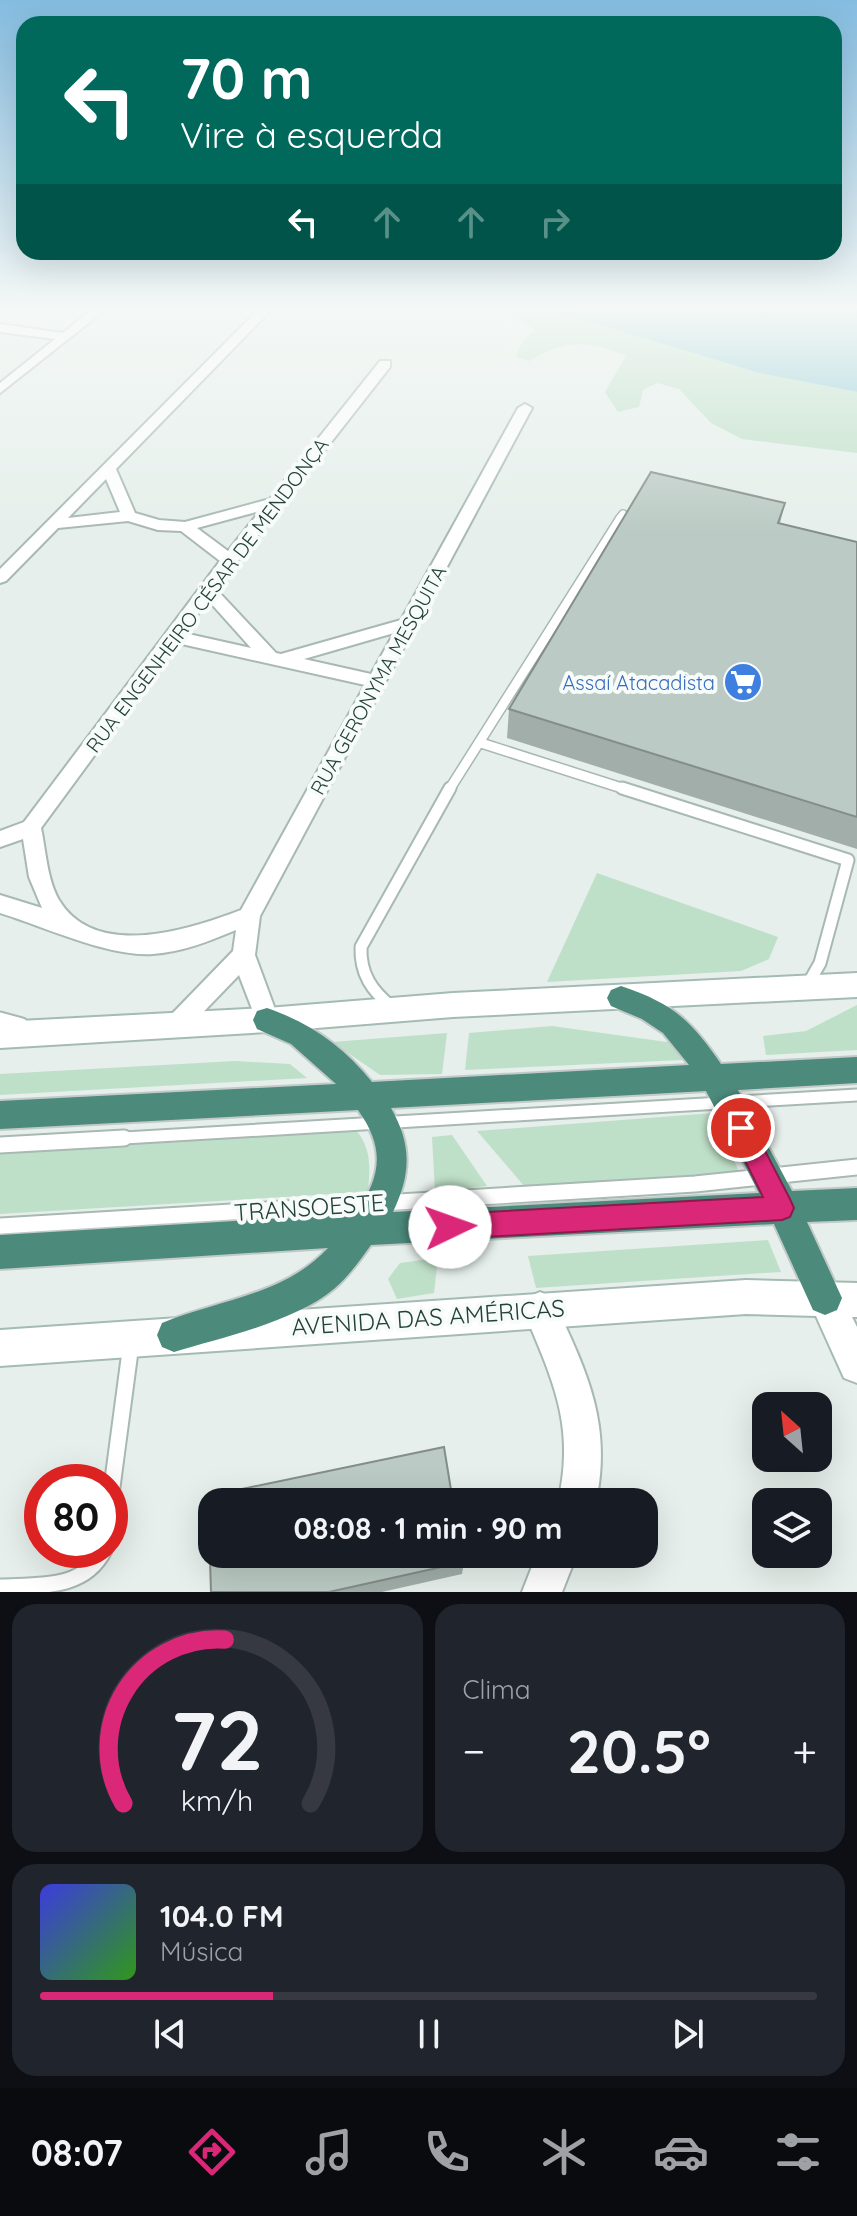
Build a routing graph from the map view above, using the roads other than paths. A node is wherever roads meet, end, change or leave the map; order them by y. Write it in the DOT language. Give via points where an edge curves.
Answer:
graph roads {
  1 [pos="191,384"];
  2 [pos="369,384"];
  3 [pos="525,408"];
  4 [pos="108,467"];
  5 [pos="275,502"];
  6 [pos="623,514"];
  7 [pos="129,516"];
  8 [pos="54,524"];
  9 [pos="185,527"];
  10 [pos="229,560"];
  11 [pos="18,561"];
  12 [pos="0,566"];
  13 [pos="0,578"];
  14 [pos="207,589"];
  15 [pos="409,623"];
  16 [pos="172,636"];
  17 [pos="276,659"];
  18 [pos="375,681"];
  19 [pos="481,743"];
  20 [pos="31,827"];
  21 [pos="0,839"];
  22 [pos="0,904"];
  23 [pos="249,916"];
  24 [pos="66,925"];
  25 [pos="244,955"];
  26 [pos="857,985"];
  27 [pos="806,988"];
  28 [pos="621,998"];
  29 [pos="396,1010"];
  30 [pos="0,1018"];
  31 [pos="267,1020"];
  32 [pos="177,1024"];
  33 [pos="47,1031"];
  34 [pos="0,1035"];
  35 [pos="857,1070"];
  36 [pos="720,1091"];
  37 [pos="857,1095"];
  38 [pos="364,1097"];
  39 [pos="0,1115"];
  40 [pos="385,1124"];
  41 [pos="0,1145"];
  42 [pos="857,1167"];
  43 [pos="767,1177"];
  44 [pos="382,1201"];
  45 [pos="857,1204"];
  46 [pos="782,1208"];
  47 [pos="0,1226"];
  48 [pos="362,1232"];
  49 [pos="0,1252"];
  50 [pos="841,1299"];
  51 [pos="540,1309"];
  52 [pos="174,1335"];
  53 [pos="131,1338"];
  54 [pos="0,1348"];
  55 [pos="857,1365"];
  56 [pos="115,1464"];
  57 [pos="581,1488"];
  58 [pos="94,1568"];
  59 [pos="551,1568"];
  60 [pos="0,1587"];
  61 [pos="542,1592"];
  1 -- 4 [label="street"];
  2 -- 5 [label="street, RUA ENGENHEIRO CÉSAR DE MENDONÇA"];
  3 -- 15 [label="street, RUA GERONYMA MESQUITA"];
  4 -- 7 [label="street"];
  4 -- 8 [label="street"];
  5 -- 9 [label="street"];
  5 -- 10 [label="street, RUA ENGENHEIRO CÉSAR DE MENDONÇA"];
  6 -- 19 [label="lane"];
  7 -- 8 [label="street"];
  7 -- 9 [label="street"];
  8 -- 11 [label="street"];
  9 -- 10 [label="street"];
  10 -- 14 [label="street, RUA ENGENHEIRO CÉSAR DE MENDONÇA"];
  11 -- 12 [label="street"];
  11 -- 13 [label="street"];
  14 -- 16 [label="street, RUA ENGENHEIRO CÉSAR DE MENDONÇA"];
  14 -- 17 [label="street"];
  15 -- 17 [label="street"];
  15 -- 18 [label="street, RUA GERONYMA MESQUITA"];
  16 -- 17 [label="street"];
  16 -- 20 [label="street, RUA ENGENHEIRO CÉSAR DE MENDONÇA"];
  17 -- 18 [label="street"];
  18 -- 23 [label="street, RUA GERONYMA MESQUITA"];
  19 -- 27 [label="lane" via="848,860 820,963"];
  19 -- 29 [label="lane" via="468,756 361,947 364,977"];
  20 -- 21 [label="street"];
  20 -- 24 [label="street" via="41,883"];
  22 -- 24 [label="street"];
  23 -- 24 [label="street" via="175,943 140,948"];
  23 -- 25 [label="street, RUA GERONYMA MESQUITA"];
  25 -- 31 [label="street, RUA GERONYMA MESQUITA"];
  25 -- 32 [label="street"];
  26 -- 27 [label="main road"];
  27 -- 28 [label="main road"];
  28 -- 29 [label="main road"];
  28 -- 36 [label="highway" via="679,1030"];
  29 -- 31 [label="main road"];
  30 -- 33 [label="lane"];
  31 -- 32 [label="main road"];
  31 -- 38 [label="highway" via="312,1043"];
  32 -- 33 [label="main road"];
  33 -- 34 [label="main road"];
  35 -- 36 [label="highway"];
  36 -- 37 [label="lane"];
  36 -- 38 [label="highway"];
  36 -- 40 [label="lane"];
  36 -- 43 [label="highway"];
  38 -- 39 [label="highway"];
  38 -- 40 [label="highway"];
  40 -- 41 [label="lane"];
  40 -- 44 [label="highway" via="393,1168"];
  42 -- 43 [label="lane, TRANSOESTE"];
  43 -- 44 [label="lane, TRANSOESTE"];
  43 -- 46 [label="highway"];
  44 -- 47 [label="lane, TRANSOESTE"];
  44 -- 48 [label="highway"];
  45 -- 46 [label="highway"];
  46 -- 48 [label="highway"];
  46 -- 50 [label="highway"];
  48 -- 49 [label="highway"];
  48 -- 52 [label="highway" via="316,1282"];
  50 -- 51 [label="main road, AVENIDA DAS AMÉRICAS" via="746,1297"];
  50 -- 55 [label="main road"];
  51 -- 52 [label="main road, AVENIDA DAS AMÉRICAS"];
  51 -- 57 [label="main road" via="577,1393 586,1433"];
  52 -- 53 [label="main road, AVENIDA DAS AMÉRICAS"];
  53 -- 54 [label="main road, AVENIDA DAS AMÉRICAS"];
  53 -- 56 [label="lane"];
  58 -- 60 [label="lane" via="75,1581"];
  59 -- 61 [label="main road"];
}
